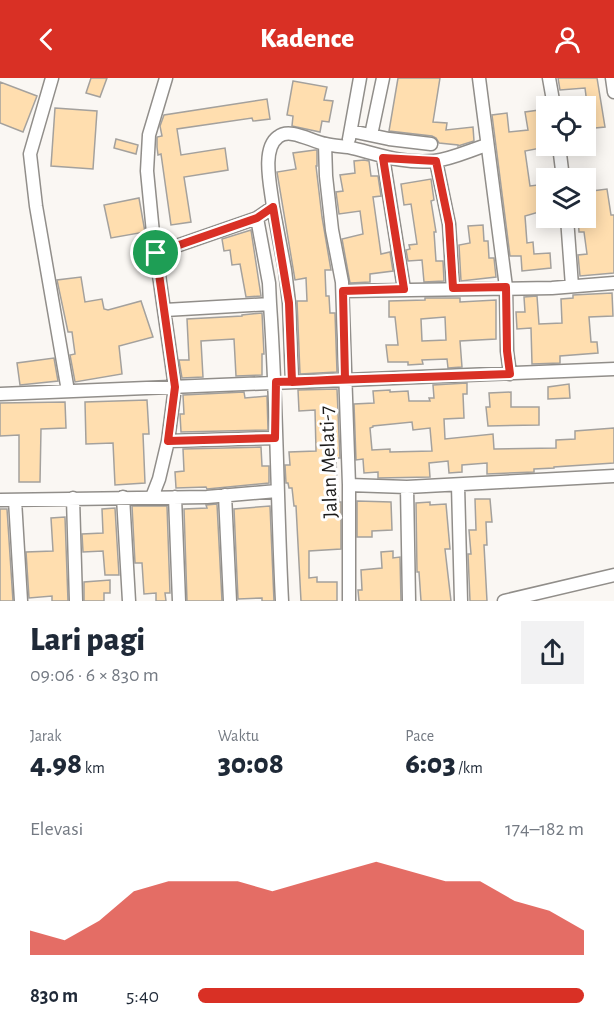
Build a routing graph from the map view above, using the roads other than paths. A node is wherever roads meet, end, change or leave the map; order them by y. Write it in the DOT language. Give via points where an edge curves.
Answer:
graph roads {
  1 [pos="52,78"];
  2 [pos="166,78"];
  3 [pos="360,78"];
  4 [pos="383,78"];
  5 [pos="479,78"];
  6 [pos="549,78"];
  7 [pos="612,78"];
  8 [pos="614,92"];
  9 [pos="552,96"];
  10 [pos="351,131"];
  11 [pos="371,135"];
  12 [pos="325,144"];
  13 [pos="431,144"];
  14 [pos="487,145"];
  15 [pos="348,147"];
  16 [pos="383,158"];
  17 [pos="436,161"];
  18 [pos="273,207"];
  19 [pos="257,218"];
  20 [pos="568,228"];
  21 [pos="156,253"];
  22 [pos="614,283"];
  23 [pos="572,286"];
  24 [pos="506,287"];
  25 [pos="453,288"];
  26 [pos="404,289"];
  27 [pos="343,291"];
  28 [pos="270,304"];
  29 [pos="165,310"];
  30 [pos="614,369"];
  31 [pos="510,374"];
  32 [pos="345,379"];
  33 [pos="276,382"];
  34 [pos="292,382"];
  35 [pos="175,387"];
  36 [pos="68,392"];
  37 [pos="0,394"];
  38 [pos="275,438"];
  39 [pos="168,441"];
  40 [pos="614,476"];
  41 [pos="349,485"];
  42 [pos="458,485"];
  43 [pos="407,487"];
  44 [pos="278,491"];
  45 [pos="225,495"];
  46 [pos="123,497"];
  47 [pos="152,497"];
  48 [pos="175,497"];
  49 [pos="73,498"];
  50 [pos="0,500"];
  51 [pos="15,500"];
  52 [pos="614,575"];
  53 [pos="21,601"];
  54 [pos="76,601"];
  55 [pos="129,601"];
  56 [pos="179,601"];
  57 [pos="230,601"];
  58 [pos="282,601"];
  59 [pos="350,601"];
  60 [pos="409,601"];
  61 [pos="461,601"];
  62 [pos="504,601"];
  1 -- 36 [label="street" via="30,154"];
  2 -- 21 [label="street" via="146,152"];
  3 -- 10 [label="street"];
  4 -- 11 [label="street"];
  5 -- 14 [label="street"];
  6 -- 9 [label="street"];
  7 -- 8 [label="street"];
  10 -- 11 [label="street"];
  10 -- 15 [label="street"];
  11 -- 13 [label="street"];
  12 -- 15 [label="street"];
  12 -- 18 [label="street" via="288,133 272,143 267,154"];
  12 -- 27 [label="street, Jalan Melati-7" via="331,219"];
  14 -- 17 [label="street"];
  14 -- 24 [label="street"];
  15 -- 16 [label="street"];
  16 -- 17 [label="street"];
  16 -- 26 [label="street"];
  17 -- 25 [label="street" via="449,224"];
  18 -- 19 [label="street"];
  18 -- 34 [label="street" via="289,303"];
  19 -- 21 [label="street"];
  19 -- 28 [label="street"];
  20 -- 23 [label="street"];
  21 -- 29 [label="street"];
  22 -- 23 [label="street"];
  23 -- 24 [label="street"];
  24 -- 25 [label="street"];
  24 -- 31 [label="street"];
  25 -- 26 [label="street"];
  26 -- 27 [label="street"];
  27 -- 32 [label="street, Jalan Melati-7"];
  28 -- 29 [label="street"];
  28 -- 33 [label="street"];
  29 -- 35 [label="street"];
  30 -- 31 [label="street"];
  31 -- 32 [label="street"];
  32 -- 34 [label="street"];
  32 -- 41 [label="street, Jalan Melati-7"];
  33 -- 34 [label="street"];
  33 -- 35 [label="street"];
  33 -- 38 [label="street"];
  35 -- 36 [label="street"];
  35 -- 39 [label="street"];
  36 -- 37 [label="street"];
  38 -- 39 [label="street"];
  38 -- 44 [label="street"];
  39 -- 47 [label="street"];
  40 -- 42 [label="street"];
  41 -- 43 [label="street"];
  41 -- 59 [label="street, Jalan Melati-7"];
  42 -- 43 [label="street"];
  42 -- 61 [label="street"];
  43 -- 60 [label="street"];
  44 -- 45 [label="street"];
  44 -- 58 [label="street"];
  45 -- 48 [label="street"];
  45 -- 57 [label="street"];
  46 -- 47 [label="street"];
  46 -- 49 [label="street"];
  46 -- 55 [label="street"];
  47 -- 48 [label="street"];
  48 -- 56 [label="street"];
  49 -- 51 [label="street"];
  49 -- 54 [label="street"];
  50 -- 51 [label="street"];
  51 -- 53 [label="street"];
  52 -- 62 [label="street"];
}
